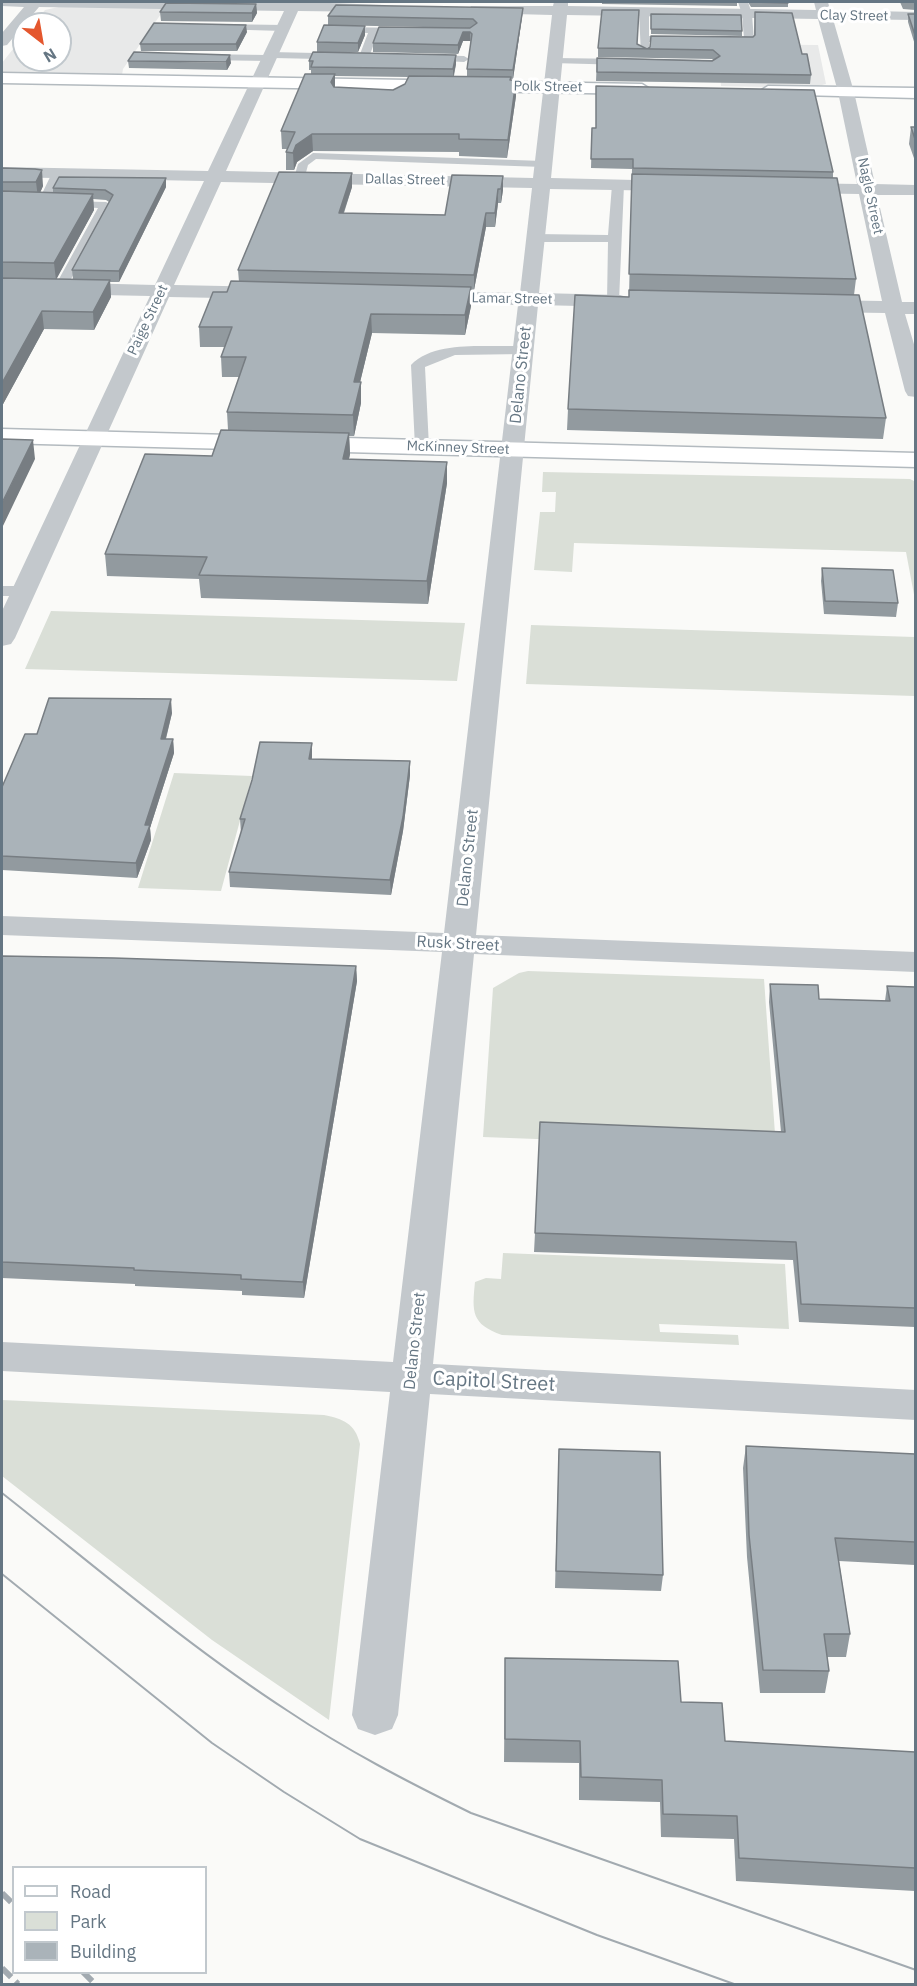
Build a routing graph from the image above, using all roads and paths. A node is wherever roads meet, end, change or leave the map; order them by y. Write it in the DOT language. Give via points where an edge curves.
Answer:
graph roads {
  1 [pos="2,2"];
  2 [pos="34,2"];
  3 [pos="294,4"];
  4 [pos="560,6"];
  5 [pos="395,8"];
  6 [pos="745,8"];
  7 [pos="823,8"];
  8 [pos="463,9"];
  9 [pos="651,9"];
  10 [pos="915,16"];
  11 [pos="203,27"];
  12 [pos="283,28"];
  13 [pos="322,30"];
  14 [pos="374,31"];
  15 [pos="422,31"];
  16 [pos="644,39"];
  17 [pos="691,40"];
  18 [pos="714,40"];
  19 [pos="2,42"];
  20 [pos="186,56"];
  21 [pos="270,56"];
  22 [pos="364,57"];
  23 [pos="375,57"];
  24 [pos="419,58"];
  25 [pos="644,62"];
  26 [pos="655,63"];
  27 [pos="462,67"];
  28 [pos="553,74"];
  29 [pos="2,78"];
  30 [pos="258,83"];
  31 [pos="662,89"];
  32 [pos="755,91"];
  33 [pos="846,92"];
  34 [pos="915,93"];
  35 [pos="2,172"];
  36 [pos="58,173"];
  37 [pos="543,174"];
  38 [pos="214,176"];
  39 [pos="618,185"];
  40 [pos="690,186"];
  41 [pos="774,188"];
  42 [pos="869,190"];
  43 [pos="915,190"];
  44 [pos="536,238"];
  45 [pos="614,239"];
  46 [pos="2,287"];
  47 [pos="60,288"];
  48 [pos="162,290"];
  49 [pos="292,293"];
  50 [pos="410,296"];
  51 [pos="529,299"];
  52 [pos="613,301"];
  53 [pos="636,301"];
  54 [pos="800,305"];
  55 [pos="893,307"];
  56 [pos="915,308"];
  57 [pos="523,350"];
  58 [pos="915,391"];
  59 [pos="2,436"];
  60 [pos="93,439"];
  61 [pos="422,447"];
  62 [pos="513,450"];
  63 [pos="915,460"];
  64 [pos="2,591"];
  65 [pos="23,591"];
  66 [pos="2,638"];
  67 [pos="2,925"];
  68 [pos="459,944"];
  69 [pos="915,962"];
  70 [pos="2,1356"];
  71 [pos="411,1378"];
  72 [pos="915,1406"];
  73 [pos="375,1714"];
  1 -- 2 [label="street"];
  2 -- 3 [label="street"];
  2 -- 19 [label="street"];
  3 -- 5 [label="street"];
  3 -- 12 [label="street, Paige Street"];
  4 -- 8 [label="street, Clay Street"];
  4 -- 9 [label="street, Clay Street"];
  4 -- 28 [label="street, Delano Street"];
  6 -- 7 [label="street, Clay Street"];
  6 -- 9 [label="street, Clay Street"];
  6 -- 18 [label="lane" via="749,41"];
  7 -- 10 [label="street, Clay Street"];
  7 -- 33 [label="street, Nagle Street"];
  9 -- 16 [label="lane"];
  11 -- 12 [label="lane"];
  12 -- 21 [label="street, Paige Street"];
  13 -- 14 [label="lane"];
  14 -- 15 [label="lane"];
  14 -- 22 [label="lane"];
  16 -- 17 [label="lane"];
  16 -- 25 [label="lane"];
  20 -- 21 [label="lane"];
  21 -- 22 [label="lane"];
  21 -- 30 [label="street, Paige Street"];
  22 -- 23 [label="lane"];
  24 -- 27 [label="lane"];
  25 -- 26 [label="lane"];
  25 -- 28 [label="lane"];
  27 -- 28 [label="main road, Polk Street"];
  27 -- 30 [label="main road, Polk Street" via="402,91"];
  28 -- 31 [label="main road, Polk Street"];
  28 -- 37 [label="street, Delano Street"];
  29 -- 30 [label="main road, Polk Street"];
  30 -- 38 [label="street, Paige Street"];
  32 -- 33 [label="main road"];
  33 -- 34 [label="main road"];
  33 -- 42 [label="street, Nagle Street"];
  35 -- 36 [label="street, Dallas Street"];
  36 -- 38 [label="street, Dallas Street"];
  36 -- 47 [label="lane" via="38,203 106,205"];
  37 -- 38 [label="street, Dallas Street"];
  37 -- 39 [label="street, Dallas Street"];
  37 -- 44 [label="street, Delano Street"];
  38 -- 48 [label="street, Paige Street"];
  39 -- 40 [label="street, Dallas Street"];
  39 -- 45 [label="lane"];
  41 -- 42 [label="street"];
  42 -- 43 [label="street"];
  42 -- 55 [label="street, Nagle Street"];
  44 -- 45 [label="lane"];
  44 -- 51 [label="street, Delano Street"];
  45 -- 52 [label="lane"];
  46 -- 47 [label="street"];
  47 -- 48 [label="street"];
  48 -- 49 [label="street"];
  48 -- 60 [label="street, Paige Street"];
  50 -- 51 [label="street, Lamar Street"];
  51 -- 52 [label="street, Lamar Street"];
  51 -- 57 [label="street, Delano Street"];
  52 -- 53 [label="street, Lamar Street"];
  54 -- 55 [label="street"];
  55 -- 56 [label="street"];
  55 -- 58 [label="street, Nagle Street"];
  57 -- 61 [label="lane" via="457,352 418,365"];
  57 -- 62 [label="street, Delano Street"];
  59 -- 60 [label="main road, McKinney Street"];
  60 -- 61 [label="main road, McKinney Street"];
  60 -- 65 [label="street, Paige Street"];
  61 -- 62 [label="main road, McKinney Street"];
  62 -- 63 [label="main road, McKinney Street"];
  62 -- 68 [label="street, Delano Street"];
  64 -- 65 [label="lane"];
  65 -- 66 [label="street, Paige Street"];
  67 -- 68 [label="street, Rusk Street"];
  68 -- 69 [label="street, Rusk Street"];
  68 -- 71 [label="street, Delano Street"];
  70 -- 71 [label="street, Capitol Street"];
  71 -- 72 [label="street, Capitol Street"];
  71 -- 73 [label="street, Delano Street"];
}
